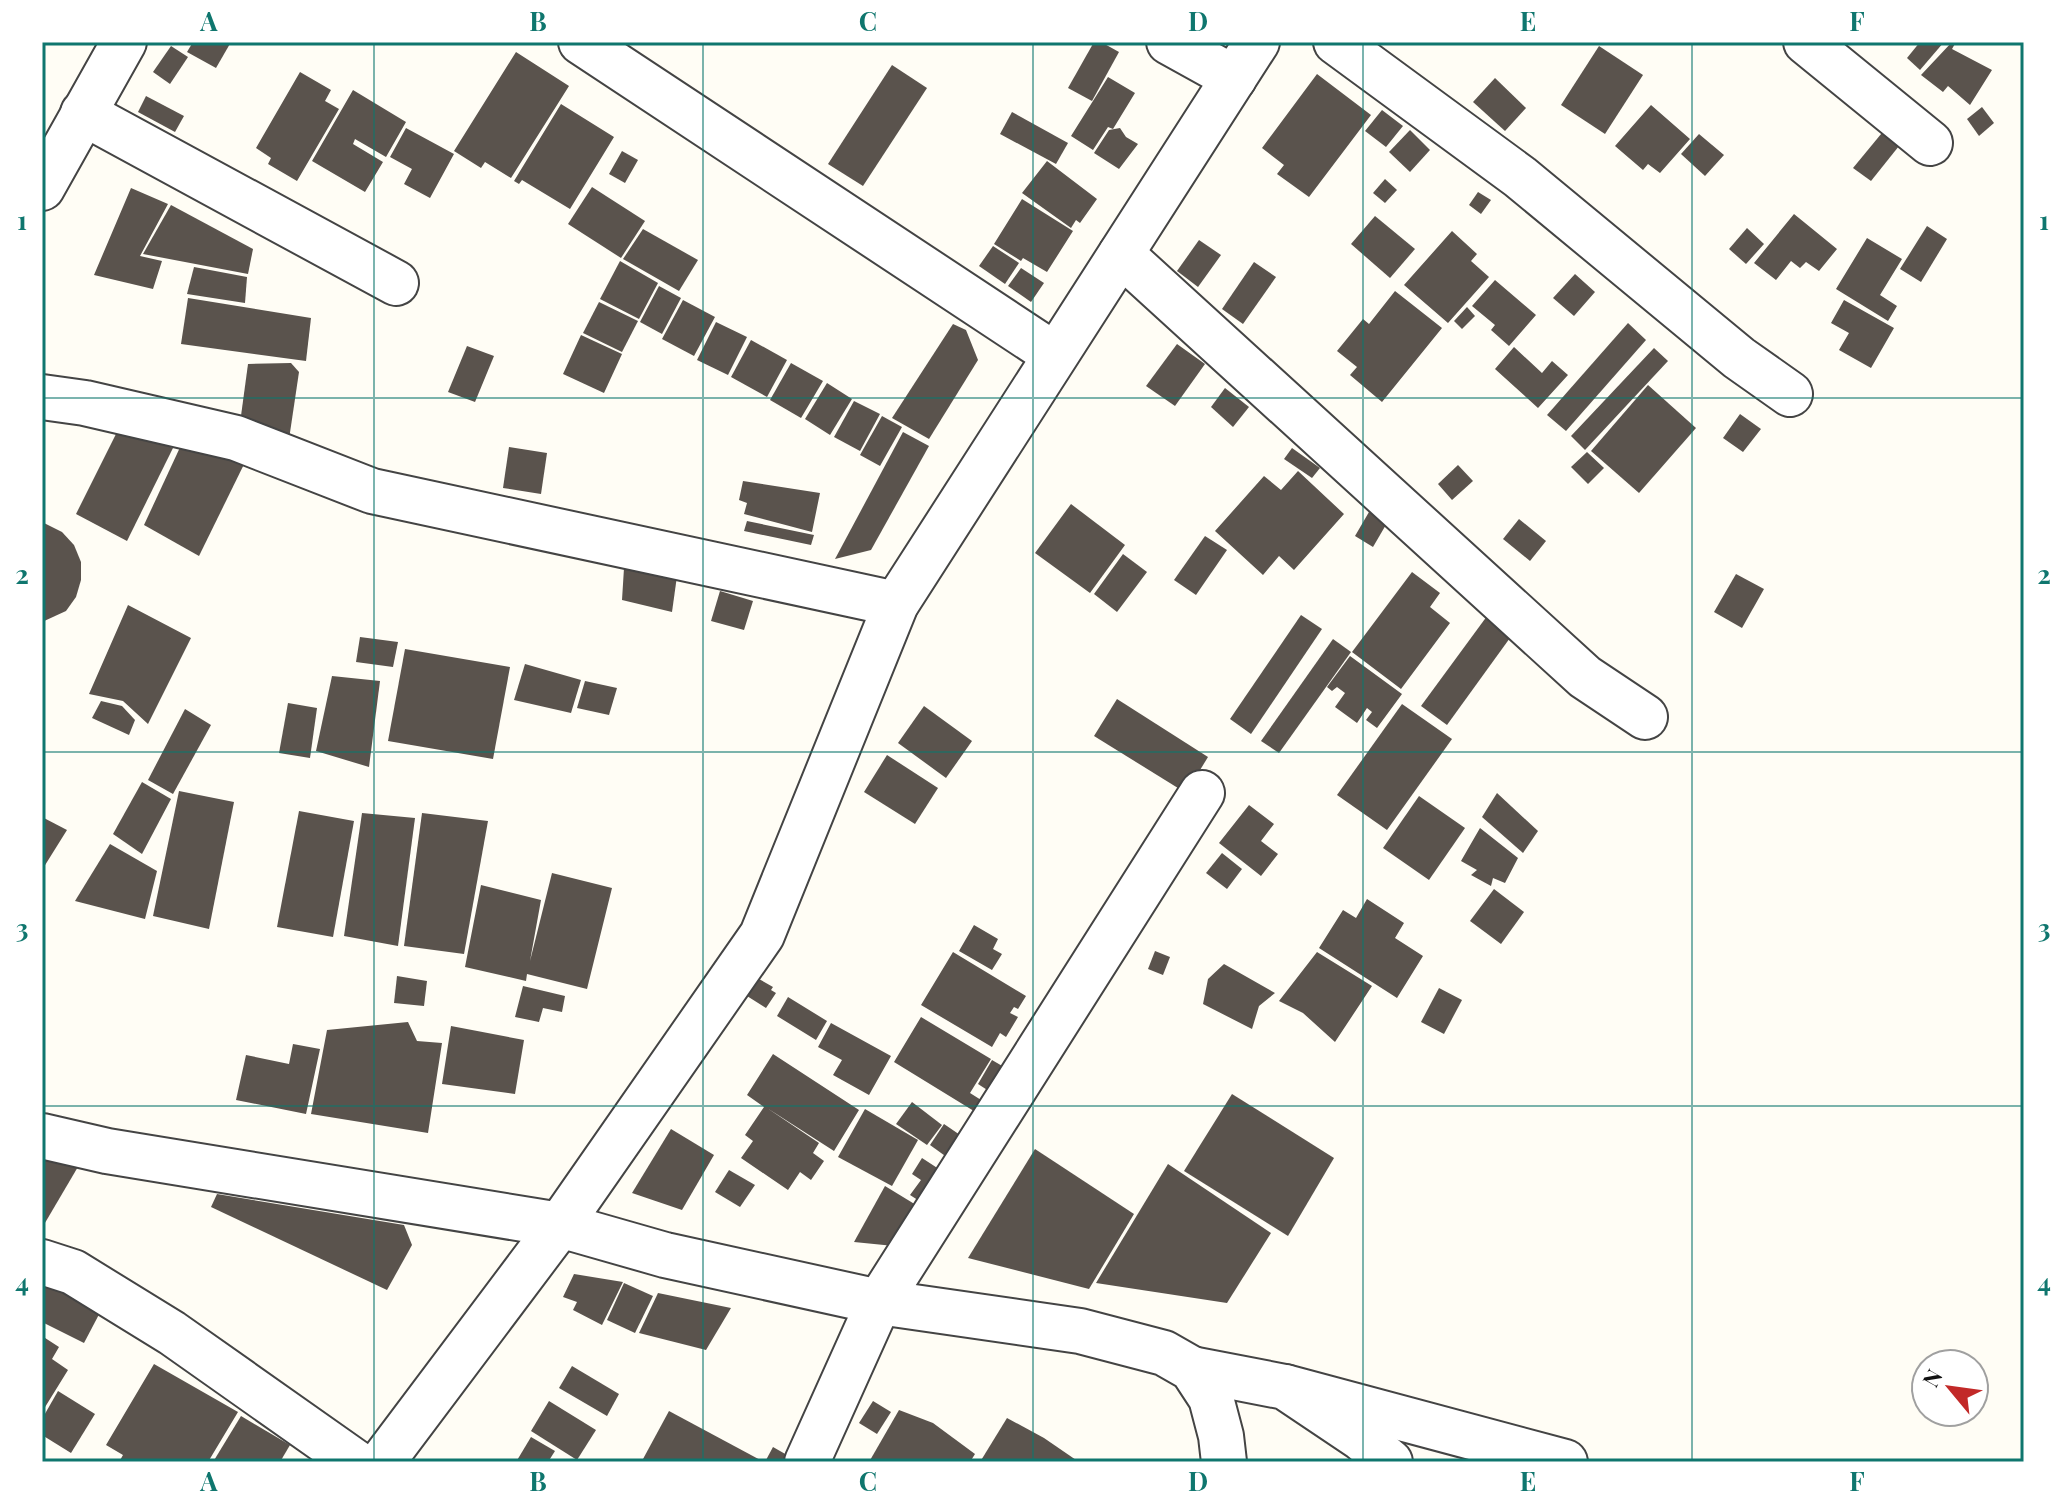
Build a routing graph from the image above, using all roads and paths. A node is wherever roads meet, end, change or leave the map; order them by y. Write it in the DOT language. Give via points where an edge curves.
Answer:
graph roads {
  1 [pos="124,42"];
  2 [pos="581,42"];
  3 [pos="1169,42"];
  4 [pos="1336,42"];
  5 [pos="1806,42"];
  6 [pos="1246,60"];
  7 [pos="83,113"];
  8 [pos="1930,143"];
  9 [pos="42,188"];
  10 [pos="1121,254"];
  11 [pos="396,283"];
  12 [pos="1055,355"];
  13 [pos="1790,394"];
  14 [pos="42,397"];
  15 [pos="896,604"];
  16 [pos="1645,717"];
  17 [pos="1202,793"];
  18 [pos="42,1136"];
  19 [pos="560,1225"];
  20 [pos="42,1262"];
  21 [pos="879,1302"];
  22 [pos="1192,1369"];
  23 [pos="1285,1387"];
  24 [pos="355,1462"];
  25 [pos="382,1462"];
  26 [pos="807,1462"];
  27 [pos="1224,1462"];
  28 [pos="1390,1462"];
  29 [pos="1565,1462"];
  1 -- 7 [label="street"];
  2 -- 12 [label="street"];
  3 -- 6 [label="street"];
  4 -- 13 [label="street" via="1520,177"];
  5 -- 8 [label="street"];
  6 -- 10 [label="street"];
  7 -- 9 [label="street"];
  7 -- 11 [label="street"];
  10 -- 12 [label="street"];
  10 -- 16 [label="street" via="1585,677"];
  12 -- 15 [label="street"];
  14 -- 15 [label="street" via="236,438 372,491"];
  15 -- 19 [label="street" via="762,935"];
  17 -- 21 [label="street"];
  18 -- 19 [label="street"];
  19 -- 21 [label="street" via="665,1255"];
  19 -- 25 [label="street"];
  20 -- 24 [label="street" via="73,1272 172,1333"];
  21 -- 22 [label="street" via="1080,1331 1164,1353"];
  21 -- 26 [label="street"];
  22 -- 23 [label="street"];
  22 -- 27 [label="street" via="1211,1398"];
  23 -- 28 [label="street"];
  23 -- 29 [label="street"];
}
